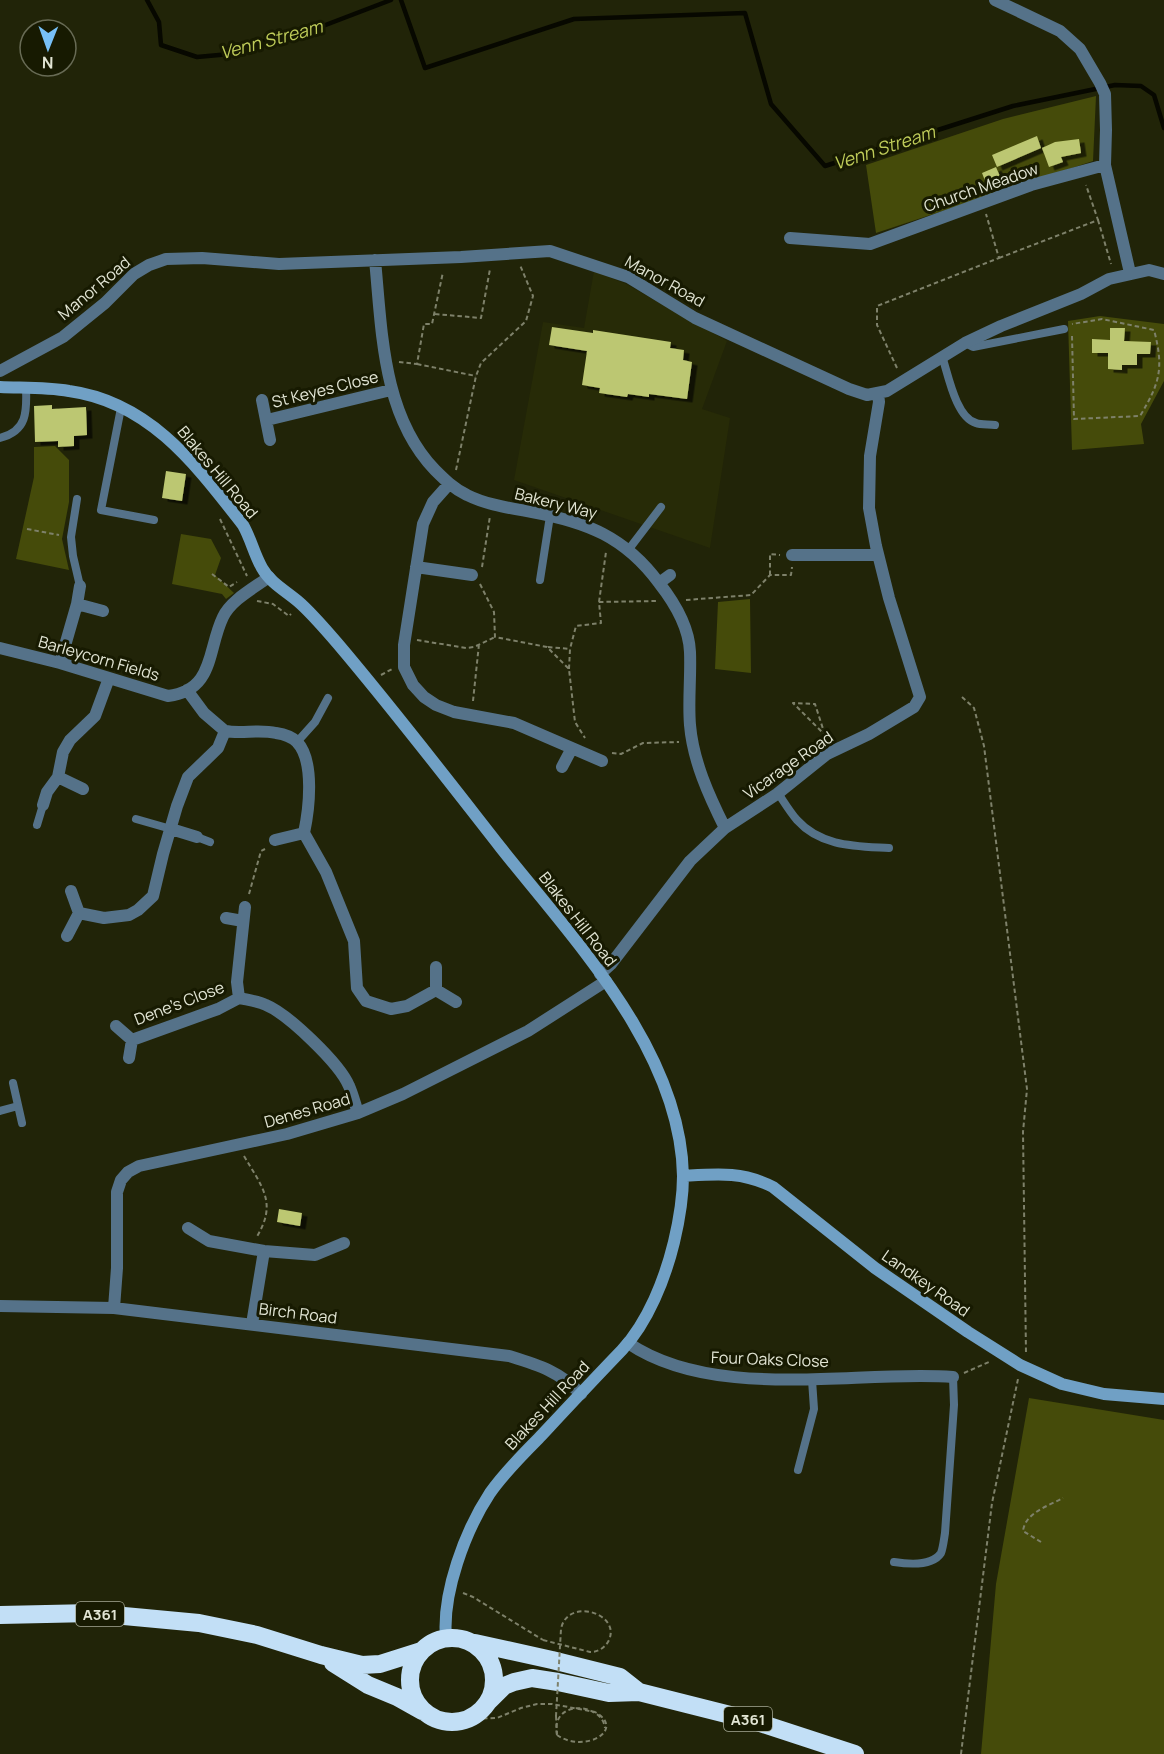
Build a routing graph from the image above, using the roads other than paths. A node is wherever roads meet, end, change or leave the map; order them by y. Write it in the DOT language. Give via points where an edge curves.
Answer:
graph roads {
  1 [pos="995,0"];
  2 [pos="1105,165"];
  3 [pos="790,238"];
  4 [pos="375,260"];
  5 [pos="1130,273"];
  6 [pos="1164,274"];
  7 [pos="1064,329"];
  8 [pos="965,343"];
  9 [pos="942,356"];
  10 [pos="0,371"];
  11 [pos="0,387"];
  12 [pos="26,388"];
  13 [pos="391,390"];
  14 [pos="878,393"];
  15 [pos="262,400"];
  16 [pos="121,408"];
  17 [pos="267,420"];
  18 [pos="995,425"];
  19 [pos="0,438"];
  20 [pos="270,440"];
  21 [pos="450,485"];
  22 [pos="77,499"];
  23 [pos="661,507"];
  24 [pos="550,516"];
  25 [pos="154,520"];
  26 [pos="629,549"];
  27 [pos="792,555"];
  28 [pos="878,555"];
  29 [pos="416,567"];
  30 [pos="478,575"];
  31 [pos="670,575"];
  32 [pos="269,577"];
  33 [pos="540,580"];
  34 [pos="659,582"];
  35 [pos="80,586"];
  36 [pos="77,604"];
  37 [pos="103,611"];
  38 [pos="0,648"];
  39 [pos="60,663"];
  40 [pos="109,678"];
  41 [pos="187,690"];
  42 [pos="328,698"];
  43 [pos="225,731"];
  44 [pos="297,742"];
  45 [pos="572,748"];
  46 [pos="605,757"];
  47 [pos="562,767"];
  48 [pos="58,777"];
  49 [pos="83,789"];
  50 [pos="778,793"];
  51 [pos="43,805"];
  52 [pos="136,819"];
  53 [pos="37,825"];
  54 [pos="725,828"];
  55 [pos="171,829"];
  56 [pos="304,833"];
  57 [pos="196,837"];
  58 [pos="275,840"];
  59 [pos="210,842"];
  60 [pos="889,849"];
  61 [pos="71,891"];
  62 [pos="245,907"];
  63 [pos="79,913"];
  64 [pos="226,918"];
  65 [pos="243,921"];
  66 [pos="67,936"];
  67 [pos="436,967"];
  68 [pos="603,978"];
  69 [pos="436,990"];
  70 [pos="239,998"];
  71 [pos="456,1002"];
  72 [pos="116,1026"];
  73 [pos="132,1040"];
  74 [pos="129,1058"];
  75 [pos="13,1083"];
  76 [pos="18,1106"];
  77 [pos="0,1111"];
  78 [pos="358,1113"];
  79 [pos="22,1123"];
  80 [pos="683,1176"];
  81 [pos="188,1228"];
  82 [pos="344,1243"];
  83 [pos="259,1250"];
  84 [pos="0,1306"];
  85 [pos="114,1308"];
  86 [pos="252,1324"];
  87 [pos="628,1343"];
  88 [pos="953,1377"];
  89 [pos="812,1380"];
  90 [pos="581,1394"];
  91 [pos="1164,1399"];
  92 [pos="798,1470"];
  93 [pos="894,1562"];
  94 [pos="0,1615"];
  95 [pos="446,1638"];
  96 [pos="473,1643"];
  97 [pos="421,1651"];
  98 [pos="321,1655"];
  99 [pos="639,1692"];
  100 [pos="489,1701"];
  101 [pos="431,1716"];
  102 [pos="855,1754"];
  1 -- 2 [label="street" via="1060,32 1080,49 1102,89"];
  2 -- 3 [label="street, Church Meadow" via="1029,182 870,244"];
  2 -- 5 [label="street"];
  4 -- 10 [label="street, Manor Road" via="279,264 166,259 134,274 63,337"];
  4 -- 13 [label="street, Bakery Way"];
  4 -- 14 [label="street, Manor Road" via="550,251 628,277 696,318 849,389 867,395"];
  5 -- 6 [label="street" via="1149,270"];
  5 -- 8 [label="street"];
  7 -- 8 [label="lane" via="973,347"];
  8 -- 9 [label="street"];
  9 -- 14 [label="street"];
  9 -- 18 [label="lane" via="964,416 974,423"];
  11 -- 12 [label="street, Blakes Hill Road"];
  12 -- 16 [label="street, Blakes Hill Road" via="71,391"];
  12 -- 19 [label="lane" via="24,418 15,431"];
  13 -- 17 [label="street, St Keyes Close"];
  13 -- 21 [label="street, Bakery Way" via="404,426 417,447"];
  14 -- 28 [label="street, Vicarage Road" via="870,456 869,508"];
  15 -- 17 [label="street, St Keyes Close"];
  16 -- 25 [label="lane" via="102,510"];
  16 -- 32 [label="street, Blakes Hill Road" via="156,427 182,452 243,525"];
  17 -- 20 [label="street, St Keyes Close"];
  21 -- 24 [label="street, Bakery Way" via="494,505"];
  21 -- 29 [label="street" via="433,502 423,524"];
  22 -- 35 [label="lane" via="71,537"];
  23 -- 26 [label="lane"];
  24 -- 26 [label="street, Bakery Way" via="595,528"];
  24 -- 33 [label="lane"];
  26 -- 34 [label="street, Bakery Way"];
  27 -- 28 [label="street"];
  28 -- 50 [label="street, Vicarage Road" via="920,697 914,707 828,754"];
  29 -- 30 [label="street"];
  29 -- 45 [label="street" via="403,658 413,685 436,705 514,723"];
  31 -- 34 [label="street"];
  32 -- 41 [label="street" via="230,607 223,617 205,675"];
  32 -- 68 [label="street, Blakes Hill Road" via="303,605 338,645"];
  34 -- 54 [label="street, Bakery Way" via="678,610 690,650 692,743"];
  35 -- 36 [label="street"];
  36 -- 37 [label="street"];
  36 -- 39 [label="street"];
  38 -- 39 [label="street, Barleycorn Fields"];
  39 -- 40 [label="street, Barleycorn Fields"];
  40 -- 41 [label="street, Barleycorn Fields" via="168,696"];
  40 -- 48 [label="street" via="95,716 63,752"];
  41 -- 43 [label="street" via="204,713"];
  42 -- 44 [label="lane" via="315,722"];
  43 -- 44 [label="street" via="274,732"];
  43 -- 55 [label="street" via="218,748 188,777"];
  44 -- 56 [label="street" via="310,790"];
  45 -- 46 [label="street"];
  45 -- 47 [label="street"];
  48 -- 49 [label="street"];
  48 -- 51 [label="street"];
  50 -- 54 [label="street, Vicarage Road"];
  50 -- 60 [label="lane" via="797,820 818,837 834,843"];
  51 -- 53 [label="lane"];
  52 -- 55 [label="lane"];
  54 -- 68 [label="street, Vicarage Road" via="690,861"];
  55 -- 57 [label="street"];
  55 -- 63 [label="street" via="153,896 138,910 118,918"];
  56 -- 58 [label="street"];
  56 -- 69 [label="street" via="326,872 351,932 357,988 366,1001 391,1009 407,1006"];
  57 -- 59 [label="lane"];
  61 -- 63 [label="street"];
  62 -- 65 [label="street, Dene's Close"];
  63 -- 66 [label="street"];
  64 -- 65 [label="street"];
  65 -- 70 [label="street, Dene's Close"];
  67 -- 69 [label="street"];
  68 -- 78 [label="street, Denes Road" via="528,1031"];
  68 -- 80 [label="street, Blakes Hill Road" via="641,1036 661,1082 679,1139"];
  69 -- 71 [label="street"];
  70 -- 73 [label="street, Dene's Close"];
  70 -- 78 [label="street, Dene's Close" via="266,1004 300,1030 349,1084"];
  72 -- 73 [label="street, Dene's Close"];
  73 -- 74 [label="street, Dene's Close"];
  75 -- 76 [label="lane"];
  76 -- 77 [label="lane"];
  76 -- 79 [label="lane"];
  78 -- 85 [label="street, Denes Road" via="279,1137 161,1160 128,1172 121,1180 116,1198"];
  80 -- 87 [label="street, Blakes Hill Road" via="680,1217 669,1262"];
  80 -- 91 [label="street, Landkey Road" via="735,1175 773,1186 875,1268 1020,1365 1062,1383 1104,1394"];
  81 -- 83 [label="street" via="209,1241"];
  82 -- 83 [label="street" via="315,1255"];
  83 -- 86 [label="street"];
  84 -- 85 [label="street, Birch Road"];
  85 -- 86 [label="street, Birch Road"];
  86 -- 90 [label="street, Birch Road" via="509,1356 558,1374"];
  87 -- 89 [label="street, Four Oaks Close" via="665,1363 702,1373"];
  87 -- 90 [label="street, Blakes Hill Road"];
  88 -- 89 [label="street, Four Oaks Close"];
  88 -- 93 [label="lane" via="941,1552 932,1560"];
  89 -- 92 [label="lane" via="814,1409"];
  90 -- 95 [label="street, Blakes Hill Road" via="492,1491 479,1512 450,1588"];
  94 -- 98 [label="highway, A361" via="92,1613 199,1623 249,1633"];
  95 -- 96 [label="highway"];
  95 -- 97 [label="highway"];
  96 -- 99 [label="highway, A361" via="620,1677"];
  96 -- 100 [label="highway" via="487,1656 494,1673"];
  97 -- 98 [label="highway, A361" via="371,1665"];
  97 -- 101 [label="highway" via="412,1667 410,1686 417,1704"];
  98 -- 101 [label="highway, A361" via="368,1685"];
  99 -- 100 [label="highway, A361" via="609,1694 532,1678 504,1686"];
  99 -- 102 [label="highway, A361" via="754,1721"];
  100 -- 101 [label="highway" via="468,1719 449,1722"];
}
